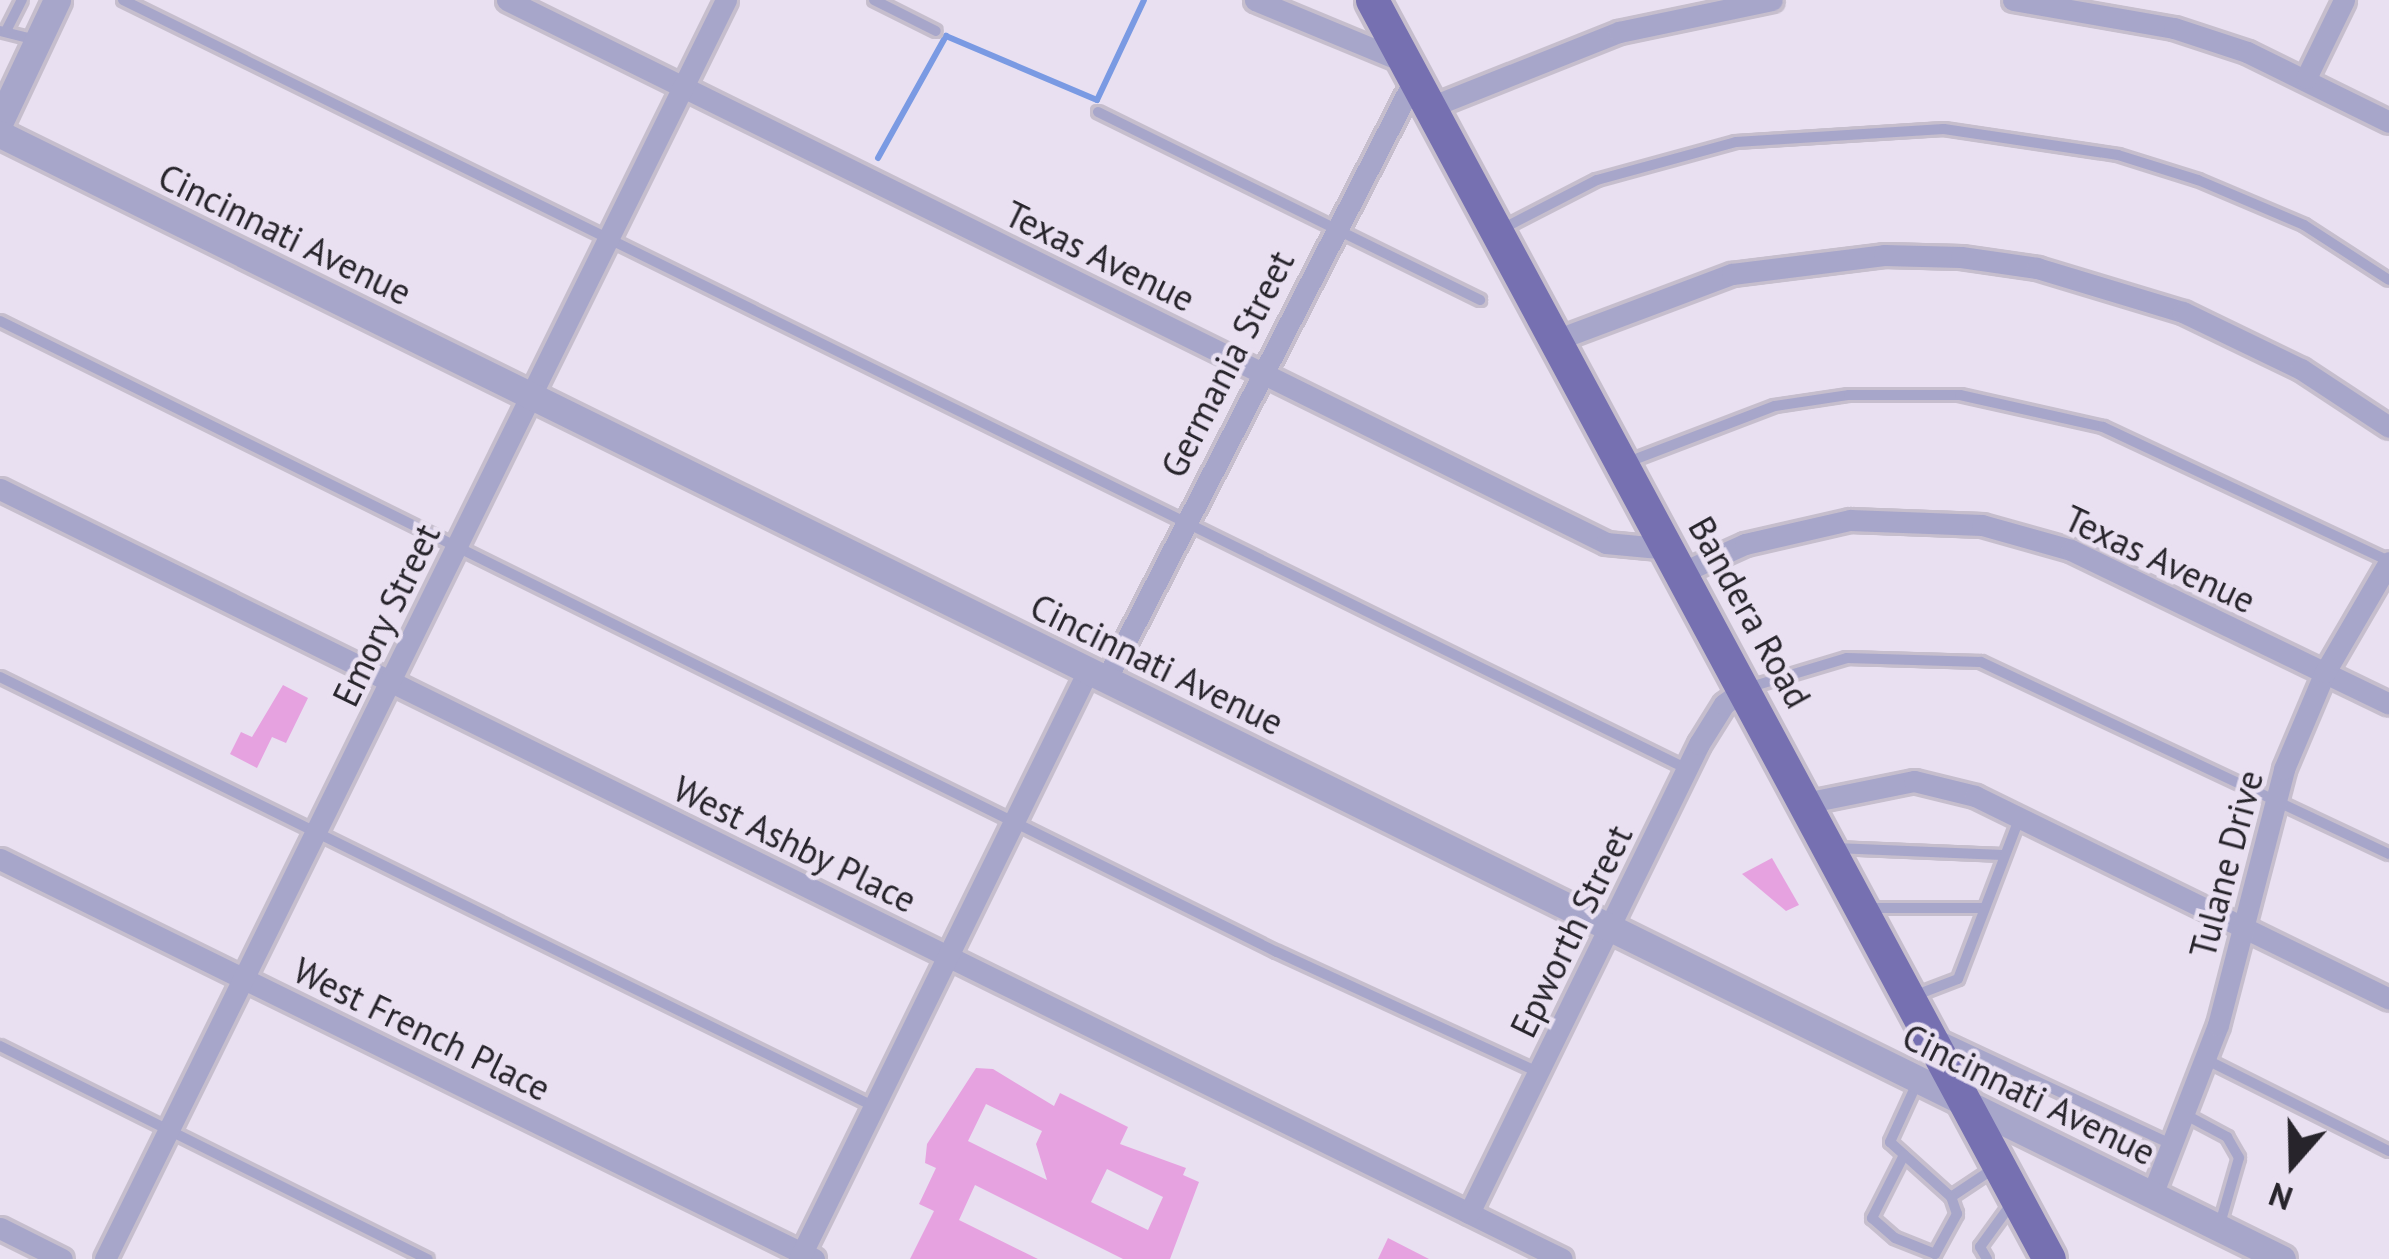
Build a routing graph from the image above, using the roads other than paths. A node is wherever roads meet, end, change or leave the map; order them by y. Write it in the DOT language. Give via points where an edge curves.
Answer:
graph roads {
  1 [pos="22,0"];
  2 [pos="57,0"];
  3 [pos="123,0"];
  4 [pos="507,0"];
  5 [pos="726,0"];
  6 [pos="874,0"];
  7 [pos="1255,0"];
  8 [pos="1772,0"];
  9 [pos="2013,0"];
  10 [pos="2344,0"];
  11 [pos="1373,2"];
  12 [pos="3,31"];
  13 [pos="936,31"];
  14 [pos="38,41"];
  15 [pos="2306,78"];
  16 [pos="9,81"];
  17 [pos="1414,84"];
  18 [pos="683,86"];
  19 [pos="1098,112"];
  20 [pos="0,121"];
  21 [pos="2389,122"];
  22 [pos="0,134"];
  23 [pos="1334,225"];
  24 [pos="1496,232"];
  25 [pos="608,239"];
  26 [pos="2389,280"];
  27 [pos="1480,300"];
  28 [pos="0,321"];
  29 [pos="1556,340"];
  30 [pos="1261,373"];
  31 [pos="532,395"];
  32 [pos="2389,428"];
  33 [pos="1624,464"];
  34 [pos="0,489"];
  35 [pos="1186,521"];
  36 [pos="458,545"];
  37 [pos="1677,560"];
  38 [pos="2389,561"];
  39 [pos="2324,672"];
  40 [pos="1097,675"];
  41 [pos="0,677"];
  42 [pos="390,682"];
  43 [pos="1747,688"];
  44 [pos="2389,704"];
  45 [pos="1687,769"];
  46 [pos="2276,797"];
  47 [pos="1810,802"];
  48 [pos="2020,816"];
  49 [pos="1015,819"];
  50 [pos="316,832"];
  51 [pos="1834,848"];
  52 [pos="2389,854"];
  53 [pos="2003,855"];
  54 [pos="0,859"];
  55 [pos="1864,908"];
  56 [pos="1984,908"];
  57 [pos="1610,927"];
  58 [pos="2243,927"];
  59 [pos="947,956"];
  60 [pos="244,978"];
  61 [pos="1910,998"];
  62 [pos="2389,999"];
  63 [pos="1927,1030"];
  64 [pos="0,1046"];
  65 [pos="2207,1060"];
  66 [pos="1538,1072"];
  67 [pos="1918,1080"];
  68 [pos="1964,1102"];
  69 [pos="873,1106"];
  70 [pos="2186,1115"];
  71 [pos="169,1129"];
  72 [pos="2174,1146"];
  73 [pos="2389,1151"];
  74 [pos="1904,1155"];
  75 [pos="1998,1165"];
  76 [pos="2152,1195"];
  77 [pos="1951,1197"];
  78 [pos="2016,1198"];
  79 [pos="1468,1213"];
  80 [pos="2218,1227"];
  81 [pos="0,1228"];
  82 [pos="805,1257"];
  83 [pos="62,1259"];
  84 [pos="105,1259"];
  85 [pos="428,1259"];
  86 [pos="1562,1259"];
  87 [pos="1987,1259"];
  88 [pos="2049,1259"];
  89 [pos="2282,1259"];
  1 -- 12 [label="lane"];
  2 -- 14 [label="street"];
  3 -- 25 [label="lane"];
  4 -- 18 [label="street, Texas Avenue"];
  5 -- 18 [label="street, Emory Street"];
  6 -- 13 [label="lane"];
  7 -- 17 [label="street"];
  8 -- 17 [label="street"];
  9 -- 15 [label="street" via="2174,28"];
  10 -- 15 [label="street"];
  11 -- 17 [label="main road, Bandera Road"];
  12 -- 14 [label="lane"];
  14 -- 16 [label="street"];
  15 -- 21 [label="street"];
  16 -- 20 [label="street"];
  17 -- 23 [label="street, Germania Street"];
  17 -- 24 [label="main road, Bandera Road"];
  18 -- 25 [label="street, Emory Street"];
  18 -- 30 [label="street, Texas Avenue"];
  19 -- 23 [label="lane"];
  22 -- 31 [label="street, Cincinnati Avenue"];
  23 -- 27 [label="lane"];
  23 -- 30 [label="street, Germania Street"];
  24 -- 26 [label="lane" via="1597,180 1736,142 1944,129 2118,155 2198,180 2304,225"];
  24 -- 29 [label="main road, Bandera Road"];
  25 -- 31 [label="street, Emory Street"];
  25 -- 35 [label="lane"];
  28 -- 36 [label="lane"];
  29 -- 32 [label="street" via="1732,274 1846,258 1960,257 2037,268 2183,312 2301,368"];
  29 -- 33 [label="main road, Bandera Road"];
  30 -- 35 [label="street, Germania Street"];
  30 -- 37 [label="street, Texas Avenue" via="1606,542"];
  31 -- 36 [label="street, Emory Street"];
  31 -- 40 [label="street, Cincinnati Avenue"];
  33 -- 37 [label="main road, Bandera Road"];
  33 -- 38 [label="lane" via="1719,421 1775,406 1850,395 1960,395 2103,427"];
  34 -- 42 [label="street, West Ashby Place"];
  35 -- 40 [label="street, Germania Street"];
  35 -- 45 [label="lane"];
  36 -- 42 [label="street, Emory Street"];
  36 -- 49 [label="lane"];
  37 -- 39 [label="street, Texas Avenue" via="1850,520 1982,525 2072,550"];
  37 -- 43 [label="main road, Bandera Road"];
  38 -- 39 [label="street, Tulane Drive"];
  39 -- 44 [label="street, Texas Avenue"];
  39 -- 46 [label="street, Tulane Drive"];
  40 -- 49 [label="street, Germania Street"];
  40 -- 57 [label="street, Cincinnati Avenue"];
  41 -- 50 [label="lane"];
  42 -- 50 [label="street, Emory Street"];
  42 -- 59 [label="street, West Ashby Place"];
  43 -- 45 [label="street, Epworth Street" via="1716,716"];
  43 -- 46 [label="lane" via="1846,658 1981,662"];
  43 -- 47 [label="main road, Bandera Road"];
  45 -- 57 [label="street, Epworth Street"];
  46 -- 52 [label="lane"];
  46 -- 58 [label="street, Tulane Drive"];
  47 -- 48 [label="street" via="1914,781"];
  47 -- 51 [label="main road, Bandera Road"];
  48 -- 53 [label="lane"];
  48 -- 58 [label="street"];
  49 -- 59 [label="street, Germania Street"];
  49 -- 66 [label="lane"];
  50 -- 60 [label="street, Emory Street"];
  50 -- 69 [label="lane"];
  51 -- 53 [label="lane"];
  51 -- 55 [label="main road, Bandera Road"];
  53 -- 56 [label="lane"];
  54 -- 60 [label="street, West French Place"];
  55 -- 56 [label="lane"];
  55 -- 61 [label="main road, Bandera Road"];
  56 -- 61 [label="lane" via="1958,979"];
  57 -- 66 [label="street, Epworth Street"];
  57 -- 67 [label="street, Cincinnati Avenue"];
  58 -- 62 [label="street"];
  58 -- 65 [label="street, Tulane Drive"];
  59 -- 69 [label="street, Germania Street"];
  59 -- 79 [label="street, West Ashby Place"];
  60 -- 71 [label="street, Emory Street"];
  60 -- 82 [label="street, West French Place"];
  61 -- 63 [label="main road, Bandera Road"];
  63 -- 68 [label="main road, Bandera Road"];
  63 -- 72 [label="lane"];
  64 -- 71 [label="lane"];
  65 -- 70 [label="street, Tulane Drive"];
  65 -- 73 [label="lane"];
  66 -- 79 [label="street, Epworth Street"];
  67 -- 68 [label="street, Cincinnati Avenue"];
  67 -- 74 [label="lane" via="1890,1142"];
  68 -- 75 [label="main road, Bandera Road"];
  68 -- 76 [label="street, Cincinnati Avenue"];
  69 -- 82 [label="street, Germania Street"];
  70 -- 72 [label="street, Tulane Drive"];
  70 -- 80 [label="lane" via="2227,1137 2239,1158 2239,1180"];
  71 -- 84 [label="street, Emory Street"];
  71 -- 85 [label="lane"];
  72 -- 76 [label="street, Tulane Drive"];
  74 -- 77 [label="lane"];
  74 -- 77 [label="lane" via="1873,1218 1895,1238 1935,1254 1957,1214"];
  75 -- 77 [label="lane"];
  75 -- 78 [label="main road, Bandera Road"];
  76 -- 80 [label="street, Cincinnati Avenue"];
  78 -- 87 [label="lane" via="1980,1247"];
  78 -- 88 [label="main road, Bandera Road"];
  79 -- 86 [label="street, West Ashby Place"];
  80 -- 89 [label="street, Cincinnati Avenue"];
  81 -- 83 [label="street"];
}
